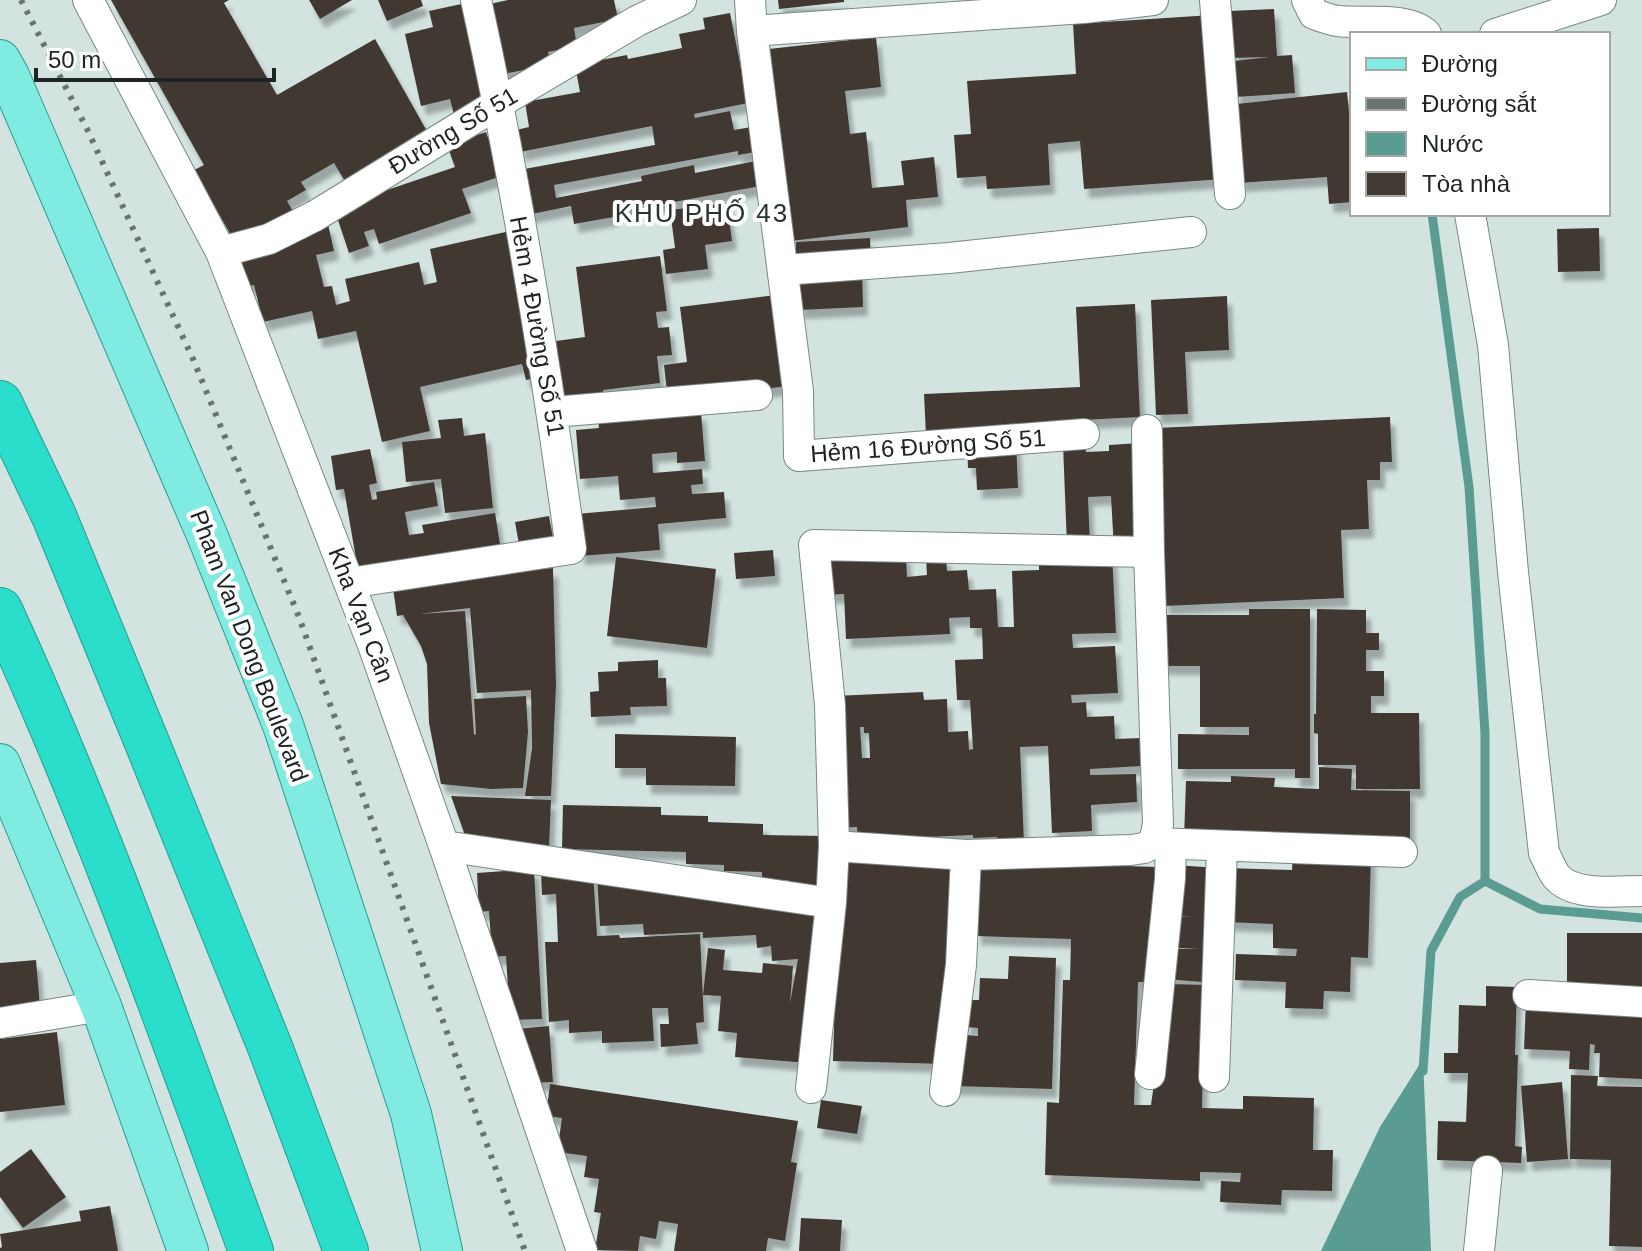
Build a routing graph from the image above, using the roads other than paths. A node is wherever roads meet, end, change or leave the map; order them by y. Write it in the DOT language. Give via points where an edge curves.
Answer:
graph roads {
  1 [pos="88,0"];
  2 [pos="476,0"];
  3 [pos="681,0"];
  4 [pos="750,0"];
  5 [pos="1153,0"];
  6 [pos="1215,0"];
  7 [pos="1307,0"];
  8 [pos="1601,0"];
  9 [pos="634,10"];
  10 [pos="752,31"];
  11 [pos="1424,32"];
  12 [pos="1501,32"];
  13 [pos="0,60"];
  14 [pos="499,103"];
  15 [pos="1230,194"];
  16 [pos="1470,216"];
  17 [pos="1191,232"];
  18 [pos="221,252"];
  19 [pos="783,270"];
  20 [pos="757,395"];
  21 [pos="0,403"];
  22 [pos="553,412"];
  23 [pos="1147,430"];
  24 [pos="1084,434"];
  25 [pos="1149,552"];
  26 [pos="349,583"];
  27 [pos="0,610"];
  28 [pos="0,764"];
  29 [pos="1163,844"];
  30 [pos="444,846"];
  31 [pos="834,846"];
  32 [pos="1222,846"];
  33 [pos="1402,852"];
  34 [pos="966,855"];
  35 [pos="1642,891"];
  36 [pos="831,903"];
  37 [pos="1528,995"];
  38 [pos="1642,1002"];
  39 [pos="101,1006"];
  40 [pos="0,1023"];
  41 [pos="1150,1074"];
  42 [pos="1214,1077"];
  43 [pos="811,1088"];
  44 [pos="945,1091"];
  45 [pos="1487,1171"];
  46 [pos="188,1251"];
  47 [pos="251,1251"];
  48 [pos="346,1251"];
  49 [pos="442,1251"];
  50 [pos="582,1251"];
  51 [pos="1479,1251"];
  1 -- 18 [label="street, Kha Vạn Cân"];
  2 -- 14 [label="street, Hẻm 4 Đường Số 51"];
  3 -- 9 [label="street, Đường Số 51"];
  4 -- 10 [label="street, Hẻm 16 Đường Số 51"];
  5 -- 10 [label="street"];
  6 -- 15 [label="street"];
  7 -- 11 [label="street" via="1314,14 1336,21 1404,24"];
  8 -- 12 [label="street"];
  9 -- 14 [label="street, Đường Số 51"];
  10 -- 19 [label="street, Hẻm 16 Đường Số 51"];
  13 -- 49 [label="main road, Pham Van Dong Boulevard" via="207,535 283,725 411,1114"];
  14 -- 18 [label="street, Đường Số 51" via="315,216 269,239"];
  14 -- 22 [label="street, Hẻm 4 Đường Số 51"];
  16 -- 35 [label="street" via="1493,345 1544,853 1556,877 1571,888"];
  17 -- 19 [label="street"];
  18 -- 26 [label="street, Kha Vạn Cân"];
  19 -- 24 [label="street, Hẻm 16 Đường Số 51" via="798,391 799,456"];
  20 -- 22 [label="street"];
  21 -- 48 [label="highway" via="54,516 148,745"];
  22 -- 26 [label="street, Hẻm 4 Đường Số 51" via="571,549"];
  23 -- 25 [label="street"];
  25 -- 29 [label="street" via="1158,824"];
  25 -- 31 [label="street" via="814,545 830,705"];
  26 -- 30 [label="street, Kha Vạn Cân"];
  27 -- 47 [label="highway" via="138,943"];
  28 -- 39 [label="main road"];
  29 -- 32 [label="street"];
  29 -- 34 [label="street" via="1131,850"];
  29 -- 41 [label="street" via="1170,879"];
  30 -- 36 [label="street"];
  30 -- 50 [label="street, Kha Vạn Cân"];
  31 -- 34 [label="street"];
  31 -- 36 [label="street"];
  32 -- 33 [label="street"];
  32 -- 42 [label="street"];
  34 -- 44 [label="street" via="961,965"];
  36 -- 43 [label="street"];
  37 -- 38 [label="street"];
  39 -- 40 [label="street"];
  39 -- 46 [label="main road"];
  45 -- 51 [label="street"];
}
